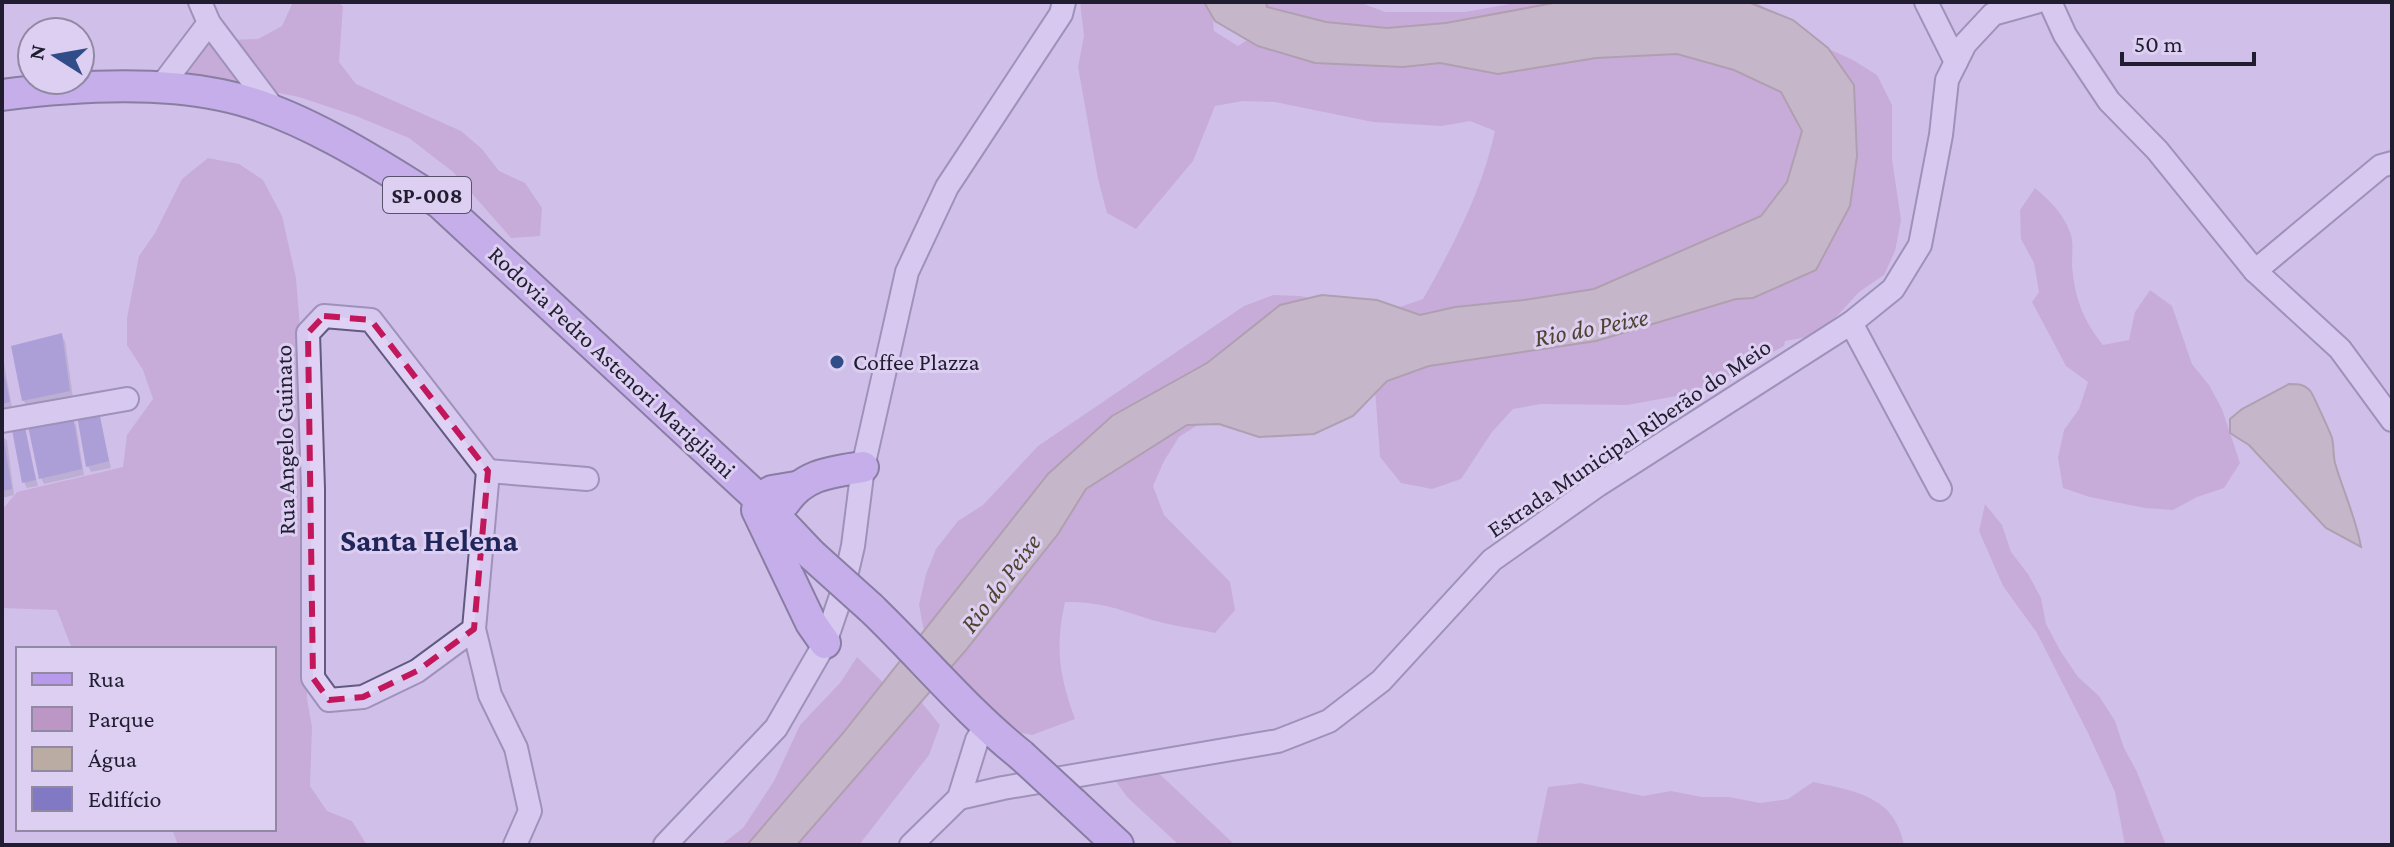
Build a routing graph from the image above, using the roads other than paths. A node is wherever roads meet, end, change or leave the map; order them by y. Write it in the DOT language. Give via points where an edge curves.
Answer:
graph roads {
  1 [pos="1064,2"];
  2 [pos="1926,2"];
  3 [pos="2036,2"];
  4 [pos="2050,2"];
  5 [pos="205,12"];
  6 [pos="1956,62"];
  7 [pos="159,89"];
  8 [pos="2,95"];
  9 [pos="276,112"];
  10 [pos="2392,163"];
  11 [pos="2255,271"];
  12 [pos="1851,323"];
  13 [pos="127,399"];
  14 [pos="2392,420"];
  15 [pos="2,421"];
  16 [pos="863,467"];
  17 [pos="488,471"];
  18 [pos="587,479"];
  19 [pos="1940,489"];
  20 [pos="767,508"];
  21 [pos="474,629"];
  22 [pos="825,643"];
  23 [pos="978,720"];
  24 [pos="959,798"];
  25 [pos="515,845"];
  26 [pos="665,845"];
  27 [pos="911,845"];
  28 [pos="1118,845"];
  1 -- 16 [label="street" via="947,187 907,272"];
  2 -- 6 [label="street"];
  3 -- 6 [label="street, Estrada Municipal Riberão do Meio" via="1993,14"];
  4 -- 11 [label="street" via="2065,35 2109,101 2157,150"];
  5 -- 7 [label="street"];
  5 -- 9 [label="street"];
  6 -- 12 [label="street, Estrada Municipal Riberão do Meio" via="1947,80 1920,245 1893,289"];
  7 -- 8 [label="main road, Rodovia Pedro Astenori Marigliani / SP-008" via="49,89"];
  7 -- 9 [label="main road, Rodovia Pedro Astenori Marigliani / SP-008" via="222,95"];
  9 -- 20 [label="main road, Rodovia Pedro Astenori Marigliani / SP-008" via="440,203"];
  10 -- 11 [label="street" via="2381,166"];
  11 -- 14 [label="street" via="2340,349"];
  12 -- 19 [label="street"];
  12 -- 24 [label="street, Estrada Municipal Riberão do Meio" via="1598,485 1492,560 1381,681 1329,721 1278,741"];
  13 -- 15 [label="street"];
  16 -- 20 [label="main road" via="823,473"];
  16 -- 22 [label="street" via="853,546"];
  17 -- 18 [label="street"];
  17 -- 21 [label="street"];
  17 -- 21 [label="street, Rua Angelo Guinato" via="371,320 324,316 308,333 313,678 329,700 363,697 417,671"];
  20 -- 22 [label="main road" via="757,510 763,526"];
  20 -- 23 [label="main road, Rodovia Pedro Astenori Marigliani / SP-008, bridge" via="901,636"];
  21 -- 25 [label="street" via="490,695 516,748 530,811"];
  22 -- 26 [label="street" via="776,728"];
  23 -- 24 [label="street"];
  23 -- 28 [label="main road, Rodovia Pedro Astenori Marigliani / SP-008, bridge"];
  24 -- 27 [label="street"];
}
